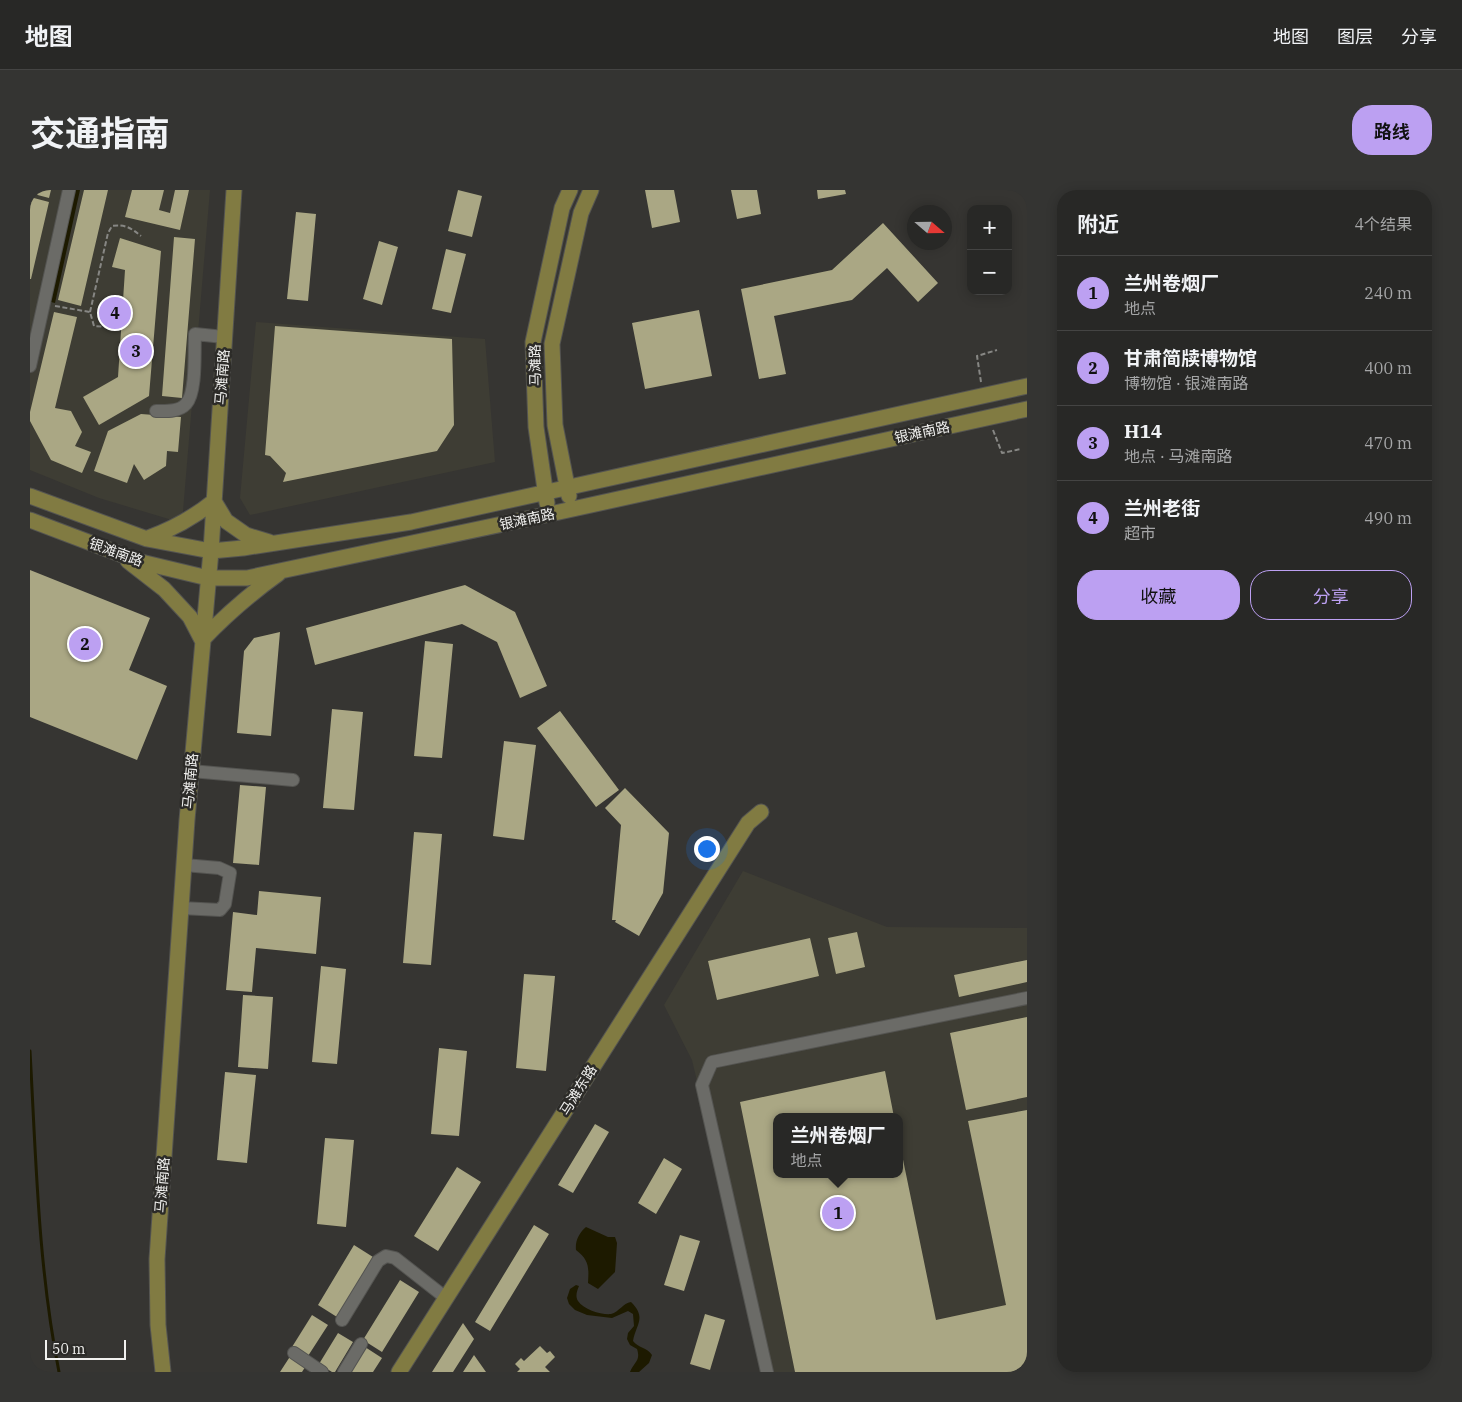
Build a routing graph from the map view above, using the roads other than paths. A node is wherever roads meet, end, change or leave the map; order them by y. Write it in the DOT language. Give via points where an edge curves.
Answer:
graph roads {
  1 [pos="69,190"];
  2 [pos="234,190"];
  3 [pos="570,190"];
  4 [pos="592,190"];
  5 [pos="224,337"];
  6 [pos="30,366"];
  7 [pos="1027,386"];
  8 [pos="1027,409"];
  9 [pos="156,411"];
  10 [pos="568,488"];
  11 [pos="545,493"];
  12 [pos="30,496"];
  13 [pos="214,501"];
  14 [pos="572,509"];
  15 [pos="550,514"];
  16 [pos="30,520"];
  17 [pos="146,539"];
  18 [pos="275,543"];
  19 [pos="210,551"];
  20 [pos="117,553"];
  21 [pos="285,570"];
  22 [pos="208,578"];
  23 [pos="202,640"];
  24 [pos="191,771"];
  25 [pos="292,780"];
  26 [pos="760,812"];
  27 [pos="184,865"];
  28 [pos="181,908"];
  29 [pos="1027,998"];
  30 [pos="446,1298"];
  31 [pos="342,1320"];
  32 [pos="361,1344"];
  33 [pos="294,1353"];
  34 [pos="163,1372"];
  35 [pos="322,1372"];
  36 [pos="344,1372"];
  37 [pos="399,1372"];
  38 [pos="767,1372"];
  1 -- 6 [label="street"];
  2 -- 5 [label="main road, 马滩南路"];
  3 -- 11 [label="main road, 马滩路" via="562,208 533,342 536,427"];
  4 -- 10 [label="main road, 马滩路" via="581,213 552,344 555,425"];
  5 -- 9 [label="street" via="195,334 192,393 186,405 176,410"];
  5 -- 13 [label="main road, 马滩南路"];
  7 -- 10 [label="main road, 银滩南路"];
  8 -- 14 [label="main road, 银滩南路"];
  10 -- 11 [label="main road, 银滩南路"];
  10 -- 14 [label="main road, 马滩路"];
  11 -- 15 [label="main road, 马滩路"];
  11 -- 18 [label="main road, 银滩南路" via="411,522"];
  12 -- 17 [label="main road, 银滩南路"];
  13 -- 17 [label="main road" via="169,531"];
  13 -- 18 [label="main road" via="226,521 246,536"];
  13 -- 19 [label="main road, 马滩南路"];
  14 -- 15 [label="main road, 银滩南路"];
  15 -- 21 [label="main road, 银滩南路"];
  16 -- 20 [label="main road, 银滩南路"];
  17 -- 19 [label="main road, 银滩南路"];
  18 -- 19 [label="main road, 银滩南路"];
  19 -- 22 [label="main road, 马滩南路"];
  20 -- 22 [label="main road, 银滩南路"];
  20 -- 23 [label="main road" via="164,589 190,617"];
  21 -- 22 [label="main road, 银滩南路" via="247,578"];
  21 -- 23 [label="main road" via="256,590"];
  22 -- 23 [label="main road, 马滩南路"];
  23 -- 24 [label="main road, 马滩南路"];
  24 -- 25 [label="street"];
  24 -- 27 [label="main road, 马滩南路"];
  26 -- 30 [label="main road, 马滩东路" via="748,823"];
  27 -- 28 [label="main road, 马滩南路"];
  27 -- 28 [label="street" via="219,868 230,873 225,904 220,910"];
  28 -- 34 [label="main road, 马滩南路" via="157,1259 158,1325"];
  29 -- 38 [label="street" via="712,1062 702,1085"];
  30 -- 31 [label="street" via="395,1258 386,1256 378,1261"];
  30 -- 37 [label="main road, 马滩东路"];
  32 -- 36 [label="street"];
  33 -- 35 [label="street"];
}
